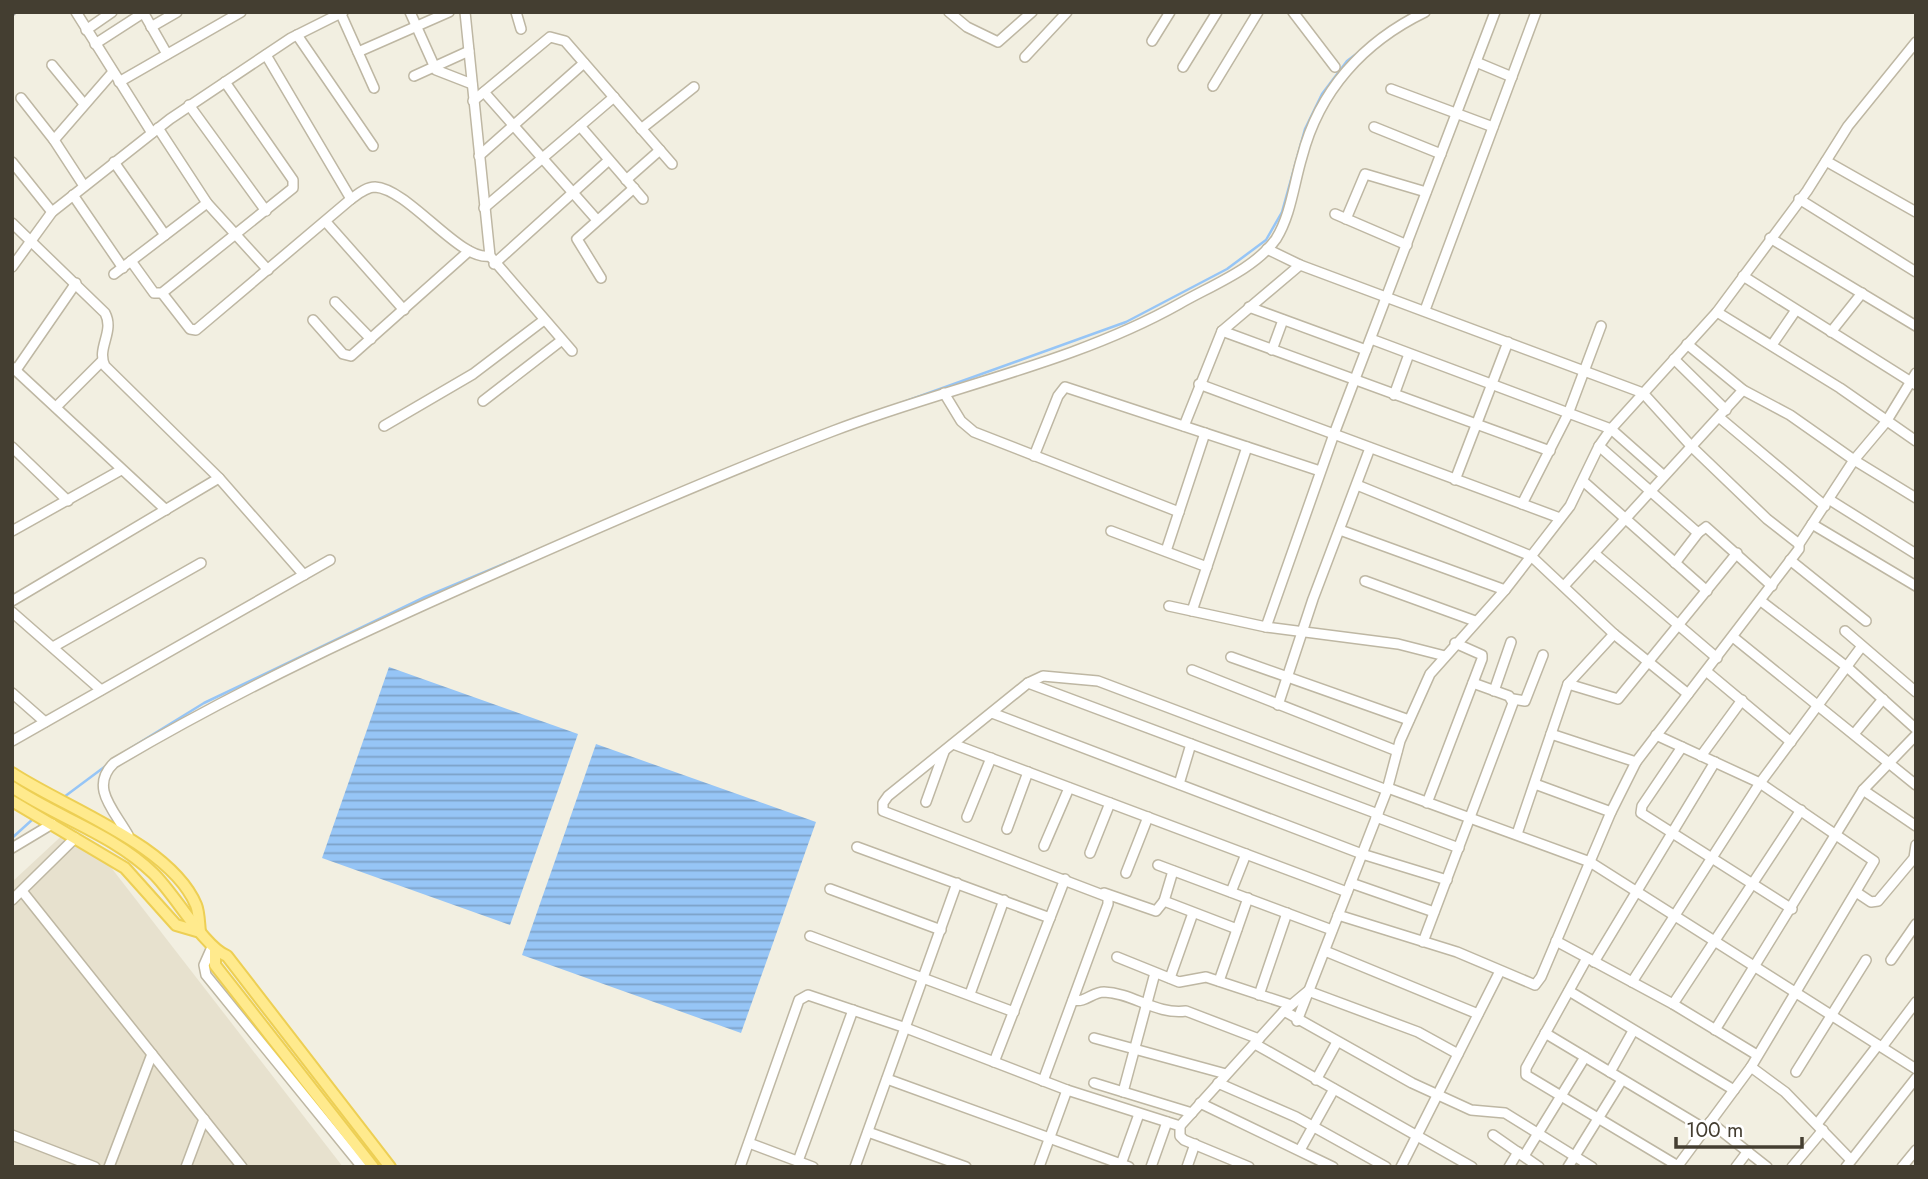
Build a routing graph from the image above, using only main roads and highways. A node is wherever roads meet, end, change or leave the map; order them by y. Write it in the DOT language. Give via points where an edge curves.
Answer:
graph roads {
  1 [pos="12,773"];
  2 [pos="12,787"];
  3 [pos="12,801"];
  4 [pos="200,932"];
  5 [pos="214,949"];
  6 [pos="373,1167"];
  7 [pos="390,1167"];
  1 -- 4 [label="main road" via="128,835 159,858 197,905"];
  2 -- 4 [label="main road" via="130,851 178,899"];
  3 -- 4 [label="main road" via="125,868 176,925"];
  4 -- 5 [label="main road"];
  5 -- 6 [label="main road" via="215,965"];
  5 -- 7 [label="main road" via="227,956"];
}
